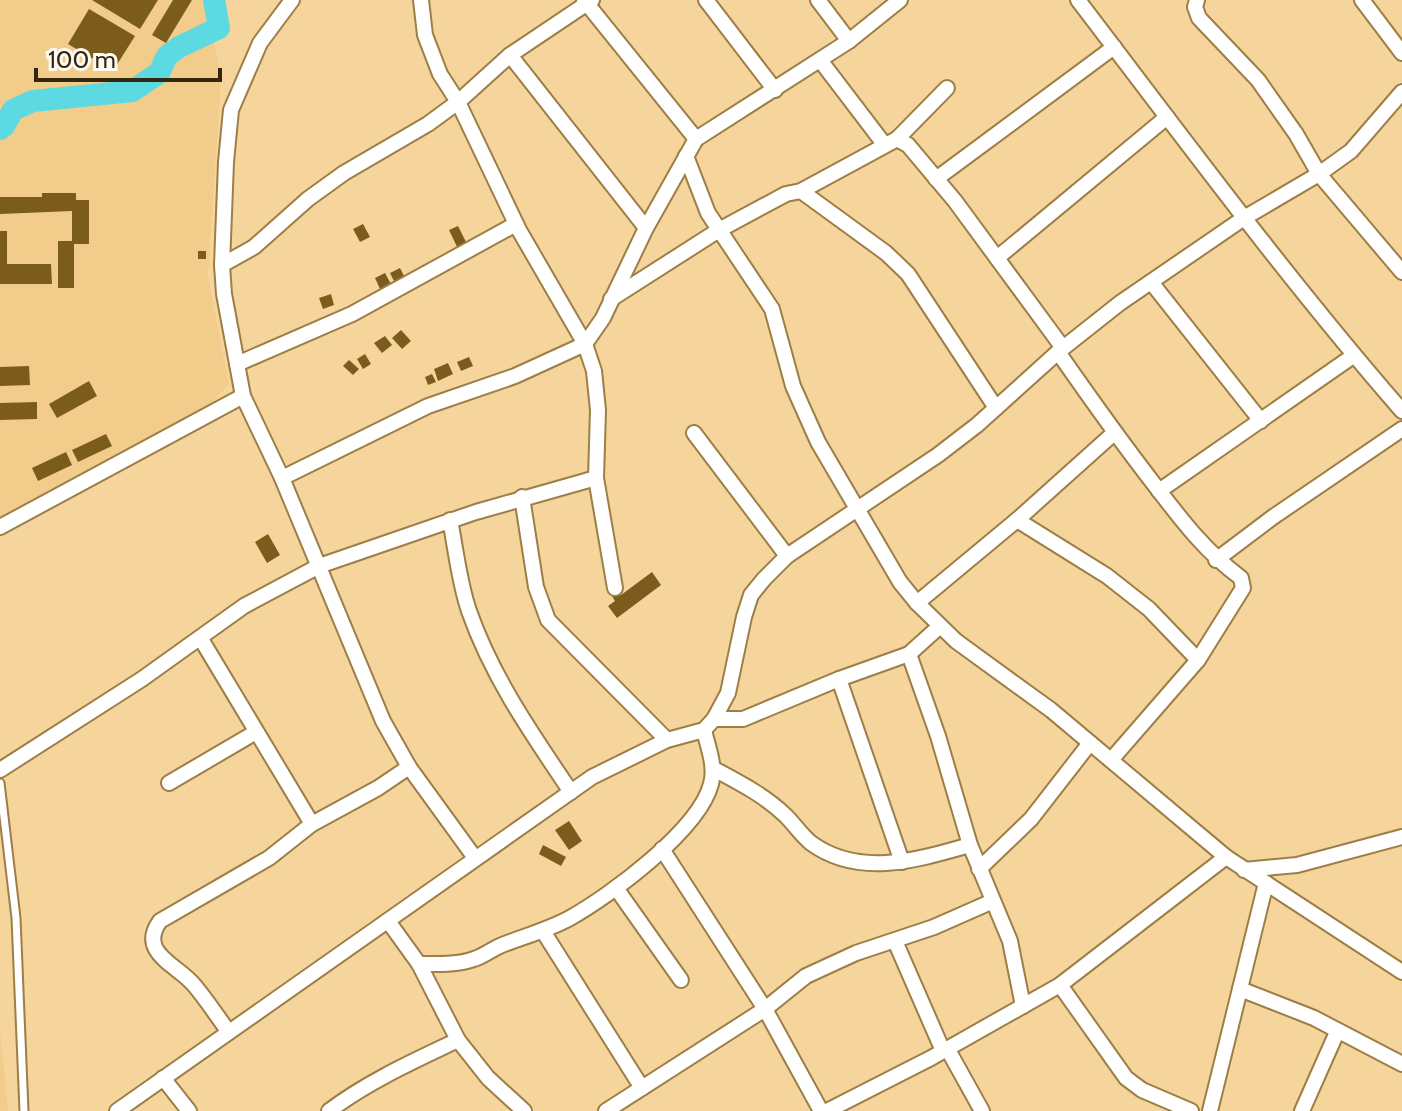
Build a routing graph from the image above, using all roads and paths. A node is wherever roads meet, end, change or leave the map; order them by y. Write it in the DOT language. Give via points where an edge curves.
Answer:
graph roads {
  1 [pos="292,0"];
  2 [pos="421,0"];
  3 [pos="706,0"];
  4 [pos="818,0"];
  5 [pos="900,0"];
  6 [pos="1078,0"];
  7 [pos="1197,0"];
  8 [pos="1362,0"];
  9 [pos="587,1"];
  10 [pos="849,41"];
  11 [pos="1114,47"];
  12 [pos="1402,53"];
  13 [pos="510,55"];
  14 [pos="820,60"];
  15 [pos="947,88"];
  16 [pos="775,90"];
  17 [pos="1402,92"];
  18 [pos="458,102"];
  19 [pos="1167,117"];
  20 [pos="696,139"];
  21 [pos="890,142"];
  22 [pos="686,156"];
  23 [pos="1319,174"];
  24 [pos="936,179"];
  25 [pos="801,191"];
  26 [pos="1244,218"];
  27 [pos="516,224"];
  28 [pos="646,228"];
  29 [pos="719,230"];
  30 [pos="997,258"];
  31 [pos="222,265"];
  32 [pos="1402,272"];
  33 [pos="1151,282"];
  34 [pos="611,299"];
  35 [pos="585,344"];
  36 [pos="1061,350"];
  37 [pos="1353,356"];
  38 [pos="237,364"];
  39 [pos="243,396"];
  40 [pos="996,408"];
  41 [pos="1402,411"];
  42 [pos="1261,421"];
  43 [pos="1402,429"];
  44 [pos="694,433"];
  45 [pos="1114,433"];
  46 [pos="282,478"];
  47 [pos="596,478"];
  48 [pos="1159,491"];
  49 [pos="522,497"];
  50 [pos="860,510"];
  51 [pos="450,520"];
  52 [pos="1017,520"];
  53 [pos="0,527"];
  54 [pos="787,556"];
  55 [pos="1216,560"];
  56 [pos="319,566"];
  57 [pos="615,588"];
  58 [pos="917,603"];
  59 [pos="940,626"];
  60 [pos="201,639"];
  61 [pos="909,654"];
  62 [pos="1198,660"];
  63 [pos="839,679"];
  64 [pos="709,725"];
  65 [pos="256,732"];
  66 [pos="667,740"];
  67 [pos="1090,743"];
  68 [pos="1111,760"];
  69 [pos="409,767"];
  70 [pos="714,769"];
  71 [pos="0,770"];
  72 [pos="0,783"];
  73 [pos="169,783"];
  74 [pos="571,792"];
  75 [pos="312,824"];
  76 [pos="1402,837"];
  77 [pos="970,845"];
  78 [pos="662,849"];
  79 [pos="1226,857"];
  80 [pos="475,858"];
  81 [pos="902,862"];
  82 [pos="979,869"];
  83 [pos="1244,870"];
  84 [pos="1266,883"];
  85 [pos="616,888"];
  86 [pos="993,901"];
  87 [pos="388,921"];
  88 [pos="543,931"];
  89 [pos="895,941"];
  90 [pos="419,964"];
  91 [pos="1402,972"];
  92 [pos="681,980"];
  93 [pos="1060,985"];
  94 [pos="1240,989"];
  95 [pos="1023,1006"];
  96 [pos="765,1009"];
  97 [pos="228,1031"];
  98 [pos="1337,1032"];
  99 [pos="458,1040"];
  100 [pos="945,1050"];
  101 [pos="1402,1064"];
  102 [pos="163,1078"];
  103 [pos="642,1088"];
  104 [pos="24,1111"];
  105 [pos="117,1111"];
  106 [pos="189,1111"];
  107 [pos="329,1111"];
  108 [pos="524,1111"];
  109 [pos="606,1111"];
  110 [pos="824,1111"];
  111 [pos="982,1111"];
  112 [pos="1191,1111"];
  113 [pos="1210,1111"];
  114 [pos="1302,1111"];
  1 -- 31 [label="street" via="260,43 231,110"];
  2 -- 18 [label="street" via="425,35"];
  3 -- 16 [label="street"];
  4 -- 10 [label="street"];
  5 -- 10 [label="street"];
  6 -- 11 [label="street"];
  7 -- 23 [label="street" via="1199,18 1258,80"];
  8 -- 12 [label="street"];
  9 -- 13 [label="street"];
  9 -- 20 [label="street"];
  10 -- 14 [label="street"];
  11 -- 19 [label="street"];
  11 -- 24 [label="street"];
  13 -- 18 [label="street"];
  13 -- 28 [label="street"];
  14 -- 16 [label="street"];
  14 -- 21 [label="street"];
  15 -- 21 [label="street"];
  16 -- 20 [label="street"];
  17 -- 23 [label="street" via="1351,151"];
  18 -- 27 [label="street"];
  18 -- 31 [label="street" via="344,173 254,247"];
  19 -- 26 [label="street"];
  19 -- 30 [label="street"];
  20 -- 22 [label="street"];
  21 -- 24 [label="street" via="908,145"];
  21 -- 25 [label="street"];
  22 -- 28 [label="street"];
  22 -- 29 [label="street"];
  23 -- 26 [label="street"];
  23 -- 32 [label="street"];
  24 -- 30 [label="street"];
  25 -- 29 [label="street"];
  25 -- 40 [label="street" via="908,274"];
  26 -- 33 [label="street"];
  26 -- 37 [label="street"];
  27 -- 35 [label="street"];
  27 -- 38 [label="street" via="352,314"];
  28 -- 34 [label="street"];
  29 -- 34 [label="street"];
  29 -- 50 [label="street" via="772,309 793,386 818,442"];
  30 -- 36 [label="street"];
  31 -- 38 [label="street"];
  33 -- 36 [label="street"];
  33 -- 42 [label="street"];
  34 -- 35 [label="street"];
  35 -- 46 [label="street" via="515,376 428,406"];
  35 -- 47 [label="street" via="598,410"];
  36 -- 40 [label="street"];
  36 -- 45 [label="street"];
  37 -- 41 [label="street"];
  37 -- 42 [label="street"];
  38 -- 39 [label="street"];
  39 -- 46 [label="street"];
  39 -- 53 [label="street"];
  40 -- 50 [label="street"];
  42 -- 48 [label="street"];
  43 -- 55 [label="street"];
  44 -- 54 [label="street"];
  45 -- 48 [label="street"];
  45 -- 52 [label="street"];
  46 -- 56 [label="street"];
  47 -- 49 [label="street"];
  47 -- 57 [label="street"];
  48 -- 55 [label="street"];
  49 -- 51 [label="street"];
  49 -- 66 [label="street" via="536,587 548,620"];
  50 -- 54 [label="street"];
  50 -- 58 [label="street"];
  51 -- 56 [label="street"];
  51 -- 74 [label="street" via="480,642 514,706"];
  52 -- 58 [label="street"];
  52 -- 62 [label="street" via="1128,592"];
  54 -- 64 [label="street" via="751,595 728,693"];
  55 -- 62 [label="street" via="1241,578 1243,588"];
  56 -- 60 [label="street" via="244,606"];
  56 -- 69 [label="street" via="383,721"];
  58 -- 59 [label="street"];
  59 -- 61 [label="street"];
  59 -- 67 [label="street"];
  60 -- 65 [label="street"];
  60 -- 71 [label="street"];
  61 -- 63 [label="street"];
  61 -- 77 [label="street"];
  62 -- 68 [label="street"];
  63 -- 64 [label="street" via="743,719"];
  63 -- 81 [label="street"];
  64 -- 66 [label="street"];
  64 -- 70 [label="street"];
  65 -- 73 [label="street"];
  65 -- 75 [label="street"];
  66 -- 74 [label="street"];
  67 -- 68 [label="street"];
  67 -- 82 [label="street" via="1031,819"];
  68 -- 79 [label="street"];
  69 -- 75 [label="street"];
  69 -- 80 [label="street"];
  70 -- 78 [label="street" via="711,787 692,819"];
  70 -- 81 [label="street" via="758,792 827,853 852,862"];
  72 -- 104 [label="lane" via="16,918"];
  74 -- 80 [label="street"];
  75 -- 97 [label="street" via="269,858 160,921 153,931 160,955 192,982"];
  76 -- 83 [label="street" via="1297,865"];
  77 -- 81 [label="street"];
  77 -- 82 [label="street"];
  78 -- 85 [label="street"];
  78 -- 96 [label="street"];
  79 -- 83 [label="street"];
  79 -- 93 [label="street"];
  80 -- 87 [label="street"];
  82 -- 86 [label="street"];
  83 -- 84 [label="street"];
  84 -- 91 [label="street"];
  84 -- 94 [label="street"];
  85 -- 88 [label="street"];
  85 -- 92 [label="street"];
  86 -- 89 [label="street"];
  86 -- 95 [label="street" via="1010,941"];
  87 -- 90 [label="street"];
  87 -- 97 [label="street"];
  88 -- 90 [label="street" via="477,959"];
  88 -- 103 [label="street"];
  89 -- 96 [label="street" via="806,976"];
  89 -- 100 [label="street"];
  90 -- 99 [label="street"];
  93 -- 95 [label="street"];
  93 -- 112 [label="street" via="1126,1078"];
  94 -- 98 [label="street"];
  94 -- 113 [label="street"];
  95 -- 100 [label="street"];
  96 -- 103 [label="street"];
  96 -- 110 [label="street"];
  97 -- 102 [label="street"];
  98 -- 101 [label="street"];
  98 -- 114 [label="street"];
  99 -- 107 [label="street" via="389,1073"];
  99 -- 108 [label="street"];
  100 -- 110 [label="street"];
  100 -- 111 [label="street"];
  102 -- 105 [label="street"];
  102 -- 106 [label="street"];
  103 -- 109 [label="street"];
}
